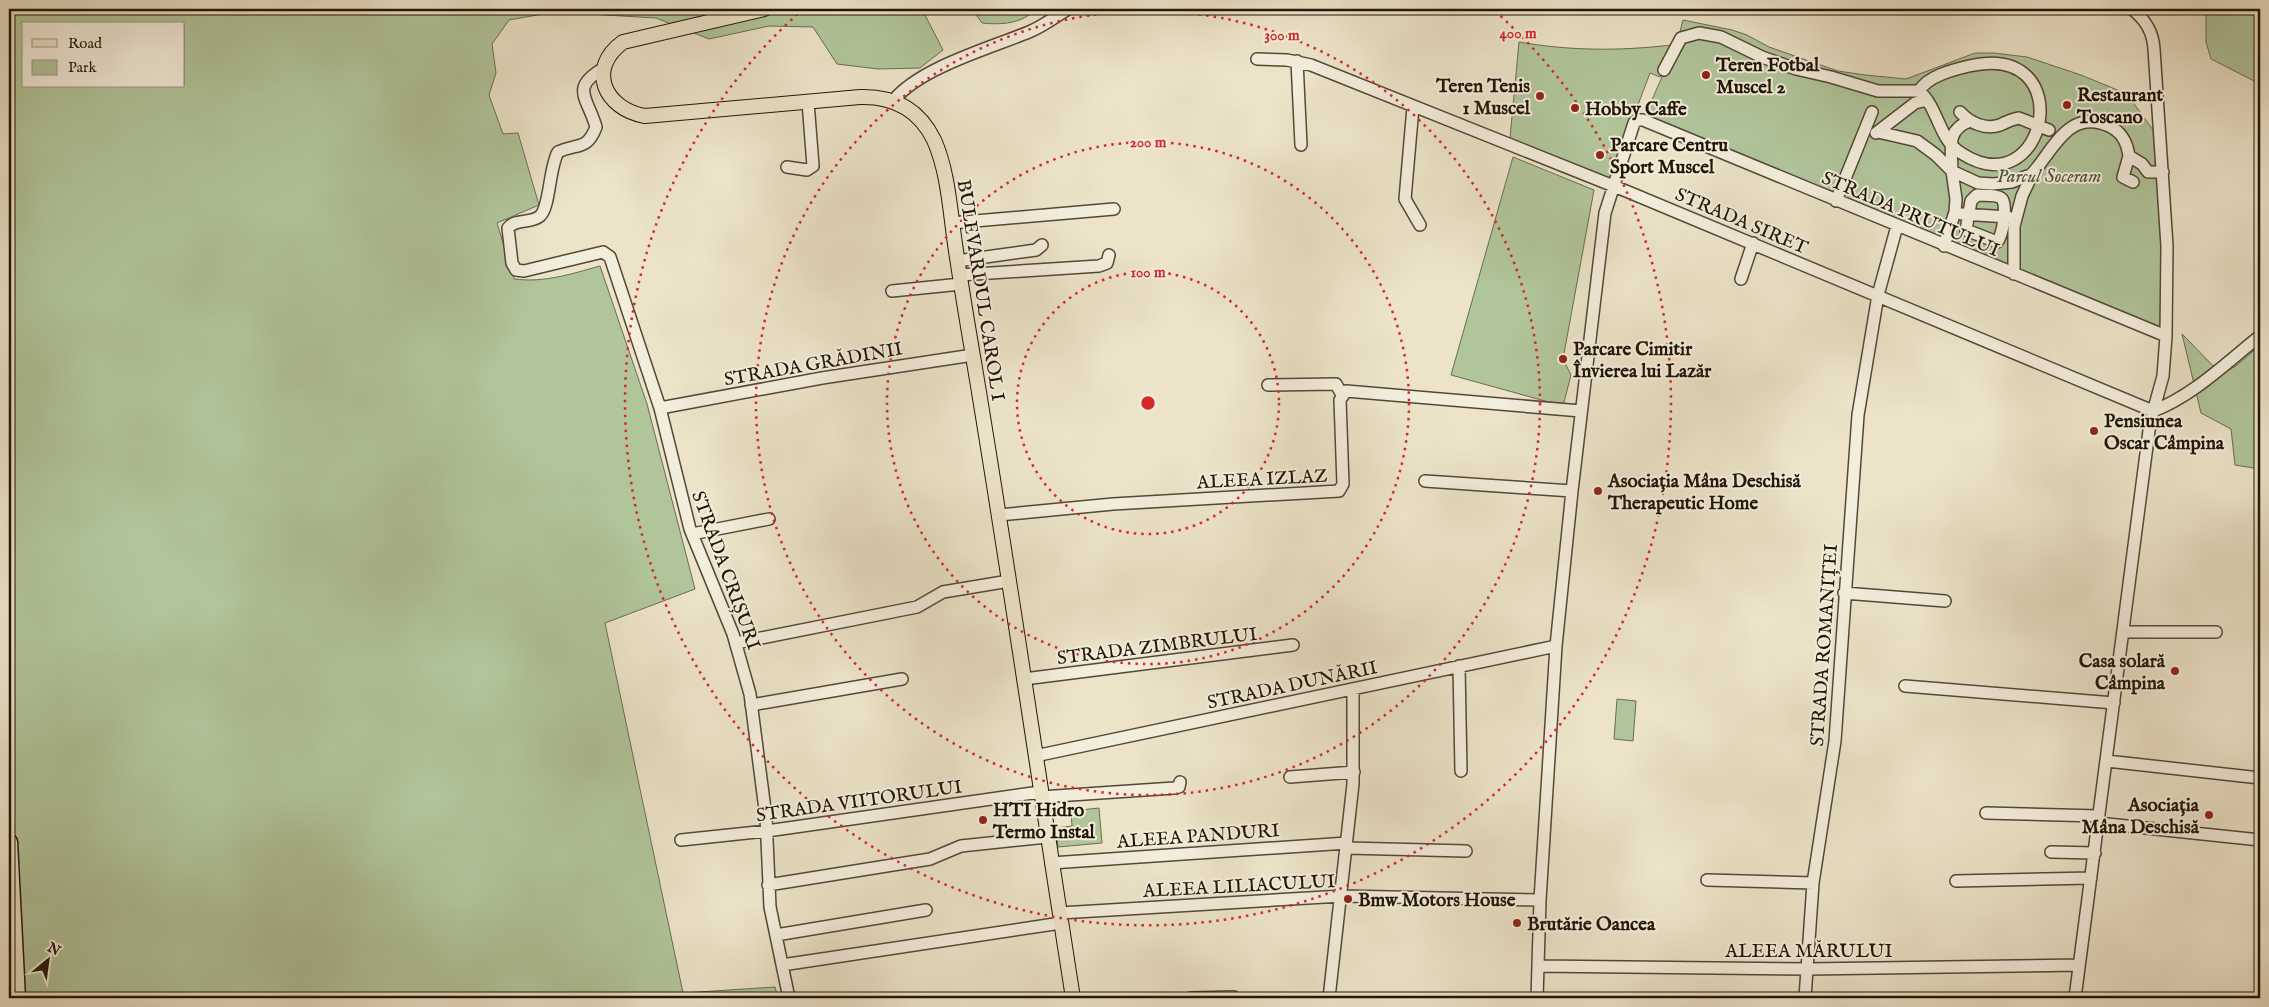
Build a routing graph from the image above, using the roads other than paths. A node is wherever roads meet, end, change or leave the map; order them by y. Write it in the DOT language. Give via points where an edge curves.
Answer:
graph roads {
  1 [pos="764,9"];
  2 [pos="1068,9"];
  3 [pos="2132,9"];
  4 [pos="1256,59"];
  5 [pos="1297,62"];
  6 [pos="604,68"];
  7 [pos="1664,70"];
  8 [pos="1919,91"];
  9 [pos="893,100"];
  10 [pos="1927,100"];
  11 [pos="808,102"];
  12 [pos="1413,107"];
  13 [pos="2047,108"];
  14 [pos="1872,112"];
  15 [pos="1960,112"];
  16 [pos="1970,121"];
  17 [pos="2044,129"];
  18 [pos="1864,132"];
  19 [pos="1878,132"];
  20 [pos="2058,139"];
  21 [pos="1300,145"];
  22 [pos="1952,145"];
  23 [pos="2129,156"];
  24 [pos="787,167"];
  25 [pos="1952,171"];
  26 [pos="2163,172"];
  27 [pos="2029,177"];
  28 [pos="2133,182"];
  29 [pos="1613,185"];
  30 [pos="1836,201"];
  31 [pos="1114,209"];
  32 [pos="1956,212"];
  33 [pos="1968,215"];
  34 [pos="2016,215"];
  35 [pos="2003,218"];
  36 [pos="952,223"];
  37 [pos="1420,225"];
  38 [pos="1897,226"];
  39 [pos="1753,243"];
  40 [pos="1042,244"];
  41 [pos="1944,246"];
  42 [pos="1109,255"];
  43 [pos="959,273"];
  44 [pos="2014,274"];
  45 [pos="1741,279"];
  46 [pos="892,291"];
  47 [pos="1878,295"];
  48 [pos="2166,336"];
  49 [pos="2260,336"];
  50 [pos="973,355"];
  51 [pos="1268,385"];
  52 [pos="1342,396"];
  53 [pos="660,408"];
  54 [pos="1581,411"];
  55 [pos="2153,411"];
  56 [pos="1425,481"];
  57 [pos="1572,491"];
  58 [pos="1000,515"];
  59 [pos="769,519"];
  60 [pos="692,534"];
  61 [pos="1009,581"];
  62 [pos="1844,593"];
  63 [pos="1945,601"];
  64 [pos="2123,632"];
  65 [pos="2216,632"];
  66 [pos="736,643"];
  67 [pos="1293,645"];
  68 [pos="1556,646"];
  69 [pos="1459,666"];
  70 [pos="902,679"];
  71 [pos="1024,679"];
  72 [pos="1905,686"];
  73 [pos="1353,689"];
  74 [pos="2114,703"];
  75 [pos="752,705"];
  76 [pos="1035,756"];
  77 [pos="2107,760"];
  78 [pos="1461,771"];
  79 [pos="1354,772"];
  80 [pos="1290,777"];
  81 [pos="2260,778"];
  82 [pos="1180,782"];
  83 [pos="1041,795"];
  84 [pos="1986,813"];
  85 [pos="2099,819"];
  86 [pos="767,831"];
  87 [pos="1046,837"];
  88 [pos="681,840"];
  89 [pos="2260,840"];
  90 [pos="9,842"];
  91 [pos="1347,845"];
  92 [pos="1466,851"];
  93 [pos="2051,852"];
  94 [pos="2094,853"];
  95 [pos="1051,863"];
  96 [pos="2091,878"];
  97 [pos="1707,880"];
  98 [pos="1956,881"];
  99 [pos="1813,883"];
  100 [pos="768,885"];
  101 [pos="1342,896"];
  102 [pos="1540,900"];
  103 [pos="926,910"];
  104 [pos="1060,918"];
  105 [pos="776,935"];
  106 [pos="782,965"];
  107 [pos="1538,966"];
  108 [pos="2079,966"];
  109 [pos="1808,969"];
  110 [pos="1234,997"];
  111 [pos="17,998"];
  112 [pos="788,998"];
  113 [pos="1074,998"];
  114 [pos="1191,998"];
  115 [pos="1329,998"];
  116 [pos="1537,998"];
  117 [pos="1805,998"];
  118 [pos="2075,998"];
  1 -- 6 [label="main road" via="631,39 610,53"];
  2 -- 9 [label="street" via="1028,32 968,55 907,86"];
  3 -- 26 [label="street" via="2145,21 2153,40"];
  4 -- 5 [label="street, STRADA SIRET"];
  5 -- 12 [label="street, STRADA SIRET"];
  5 -- 21 [label="street"];
  6 -- 11 [label="main road, BULEVARDUL CAROL I" via="606,89 616,104 645,116"];
  6 -- 53 [label="street, STRADA CRIȘURI" via="589,78 583,89 596,127 594,135 586,144 558,152 540,216 511,224 508,228 514,267 524,271 603,252 609,255"];
  7 -- 8 [label="street" via="1681,38 1699,33 1729,39 1796,70 1878,91"];
  8 -- 10 [label="street"];
  8 -- 17 [label="street" via="1930,81 1956,70 1980,64 2011,67 2022,72 2035,88"];
  9 -- 11 [label="main road, BULEVARDUL CAROL I" via="872,97"];
  9 -- 36 [label="main road, BULEVARDUL CAROL I" via="917,115 933,139"];
  10 -- 19 [label="street" via="1916,103"];
  10 -- 22 [label="street"];
  11 -- 24 [label="street" via="813,166 807,170"];
  12 -- 29 [label="street, STRADA SIRET"];
  12 -- 37 [label="street" via="1405,199"];
  13 -- 17 [label="street"];
  14 -- 18 [label="street"];
  15 -- 16 [label="street"];
  16 -- 17 [label="street" via="1993,126 2019,118"];
  16 -- 22 [label="street" via="1955,129"];
  17 -- 20 [label="street"];
  17 -- 22 [label="street" via="2020,156 1998,164 1974,161"];
  18 -- 19 [label="street"];
  18 -- 30 [label="street"];
  19 -- 25 [label="street" via="1917,141"];
  20 -- 23 [label="street" via="2076,124 2100,123 2120,133"];
  20 -- 27 [label="street"];
  22 -- 25 [label="street"];
  23 -- 26 [label="street" via="2148,172"];
  23 -- 28 [label="street" via="2123,177"];
  25 -- 27 [label="street" via="1966,179 1986,183 2005,183"];
  25 -- 32 [label="street"];
  26 -- 48 [label="street" via="2167,246"];
  27 -- 34 [label="street"];
  29 -- 30 [label="street, STRADA PRUTULUI" via="1634,123 1638,120"];
  29 -- 39 [label="street, STRADA SIRET"];
  29 -- 54 [label="street" via="1605,213"];
  30 -- 38 [label="street, STRADA PRUTULUI"];
  31 -- 36 [label="street"];
  32 -- 33 [label="street"];
  32 -- 41 [label="street"];
  33 -- 35 [label="street"];
  33 -- 35 [label="street" via="1973,197 1998,196 2005,205"];
  33 -- 35 [label="street" via="1966,230 1994,242 2000,238"];
  34 -- 35 [label="street"];
  34 -- 44 [label="street"];
  36 -- 43 [label="main road, BULEVARDUL CAROL I"];
  38 -- 41 [label="street, STRADA PRUTULUI"];
  38 -- 47 [label="street, STRADA ROMANIȚEI"];
  39 -- 45 [label="street"];
  39 -- 47 [label="street, STRADA SIRET"];
  40 -- 43 [label="street" via="1036,250"];
  41 -- 44 [label="street, STRADA PRUTULUI"];
  42 -- 43 [label="street" via="1106,263 1099,266"];
  43 -- 46 [label="street"];
  43 -- 50 [label="main road, BULEVARDUL CAROL I"];
  44 -- 48 [label="street, STRADA PRUTULUI"];
  47 -- 55 [label="street, STRADA SIRET"];
  47 -- 62 [label="street, STRADA ROMANIȚEI" via="1858,415"];
  48 -- 55 [label="street" via="2163,376"];
  49 -- 55 [label="street" via="2189,392"];
  50 -- 53 [label="street, STRADA GRĂDINII" via="822,378"];
  50 -- 58 [label="main road, BULEVARDUL CAROL I"];
  51 -- 52 [label="street" via="1336,384"];
  52 -- 54 [label="street" via="1352,390"];
  52 -- 58 [label="street, ALEEA IZLAZ" via="1343,484 1339,491 1113,504"];
  53 -- 60 [label="street, STRADA CRIȘURI"];
  54 -- 57 [label="street"];
  55 -- 64 [label="street"];
  56 -- 57 [label="street"];
  57 -- 68 [label="street"];
  58 -- 61 [label="main road, BULEVARDUL CAROL I"];
  59 -- 60 [label="street"];
  60 -- 66 [label="street, STRADA CRIȘURI"];
  61 -- 66 [label="street" via="943,592 917,607"];
  61 -- 71 [label="main road, BULEVARDUL CAROL I"];
  62 -- 63 [label="street"];
  62 -- 99 [label="street, STRADA ROMANIȚEI" via="1835,742"];
  64 -- 65 [label="street"];
  64 -- 74 [label="street"];
  66 -- 75 [label="street, STRADA CRIȘURI"];
  67 -- 71 [label="street, STRADA ZIMBRULUI"];
  68 -- 69 [label="street, STRADA DUNĂRII"];
  68 -- 102 [label="street"];
  69 -- 73 [label="street, STRADA DUNĂRII"];
  69 -- 78 [label="street"];
  70 -- 75 [label="street"];
  71 -- 76 [label="main road, BULEVARDUL CAROL I"];
  72 -- 74 [label="street"];
  73 -- 76 [label="street, STRADA DUNĂRII"];
  73 -- 79 [label="street"];
  74 -- 77 [label="street"];
  75 -- 86 [label="street, STRADA CRIȘURI"];
  76 -- 83 [label="main road, BULEVARDUL CAROL I"];
  77 -- 81 [label="street"];
  77 -- 85 [label="street"];
  79 -- 80 [label="street"];
  79 -- 91 [label="street"];
  82 -- 83 [label="street, STRADA VIITORULUI" via="1174,788"];
  83 -- 86 [label="street, STRADA VIITORULUI"];
  83 -- 87 [label="main road, BULEVARDUL CAROL I"];
  84 -- 85 [label="street"];
  85 -- 89 [label="street"];
  85 -- 94 [label="street"];
  86 -- 88 [label="street, STRADA VIITORULUI"];
  86 -- 100 [label="street, STRADA CRIȘURI"];
  87 -- 95 [label="main road, BULEVARDUL CAROL I"];
  87 -- 100 [label="street" via="969,845 930,859"];
  90 -- 111 [label="highway"];
  91 -- 92 [label="street, ALEEA PANDURI"];
  91 -- 95 [label="street, ALEEA PANDURI"];
  91 -- 101 [label="street"];
  93 -- 94 [label="street"];
  94 -- 96 [label="street"];
  95 -- 104 [label="main road, BULEVARDUL CAROL I"];
  96 -- 98 [label="street"];
  96 -- 108 [label="street"];
  97 -- 99 [label="street"];
  99 -- 109 [label="street, STRADA ROMANIȚEI"];
  100 -- 105 [label="street, STRADA CRIȘURI"];
  101 -- 102 [label="street, ALEEA LILIACULUI"];
  101 -- 104 [label="street, ALEEA LILIACULUI"];
  101 -- 115 [label="street"];
  102 -- 107 [label="street"];
  103 -- 105 [label="street"];
  104 -- 106 [label="street, ALEEA LILIACULUI"];
  104 -- 113 [label="main road, BULEVARDUL CAROL I"];
  105 -- 106 [label="street, STRADA CRIȘURI"];
  106 -- 112 [label="street, STRADA CRIȘURI"];
  107 -- 109 [label="street, ALEEA MĂRULUI"];
  107 -- 116 [label="street"];
  108 -- 109 [label="street, ALEEA MĂRULUI"];
  108 -- 118 [label="street"];
  109 -- 117 [label="street, STRADA ROMANIȚEI"];
  110 -- 114 [label="street"];
}
